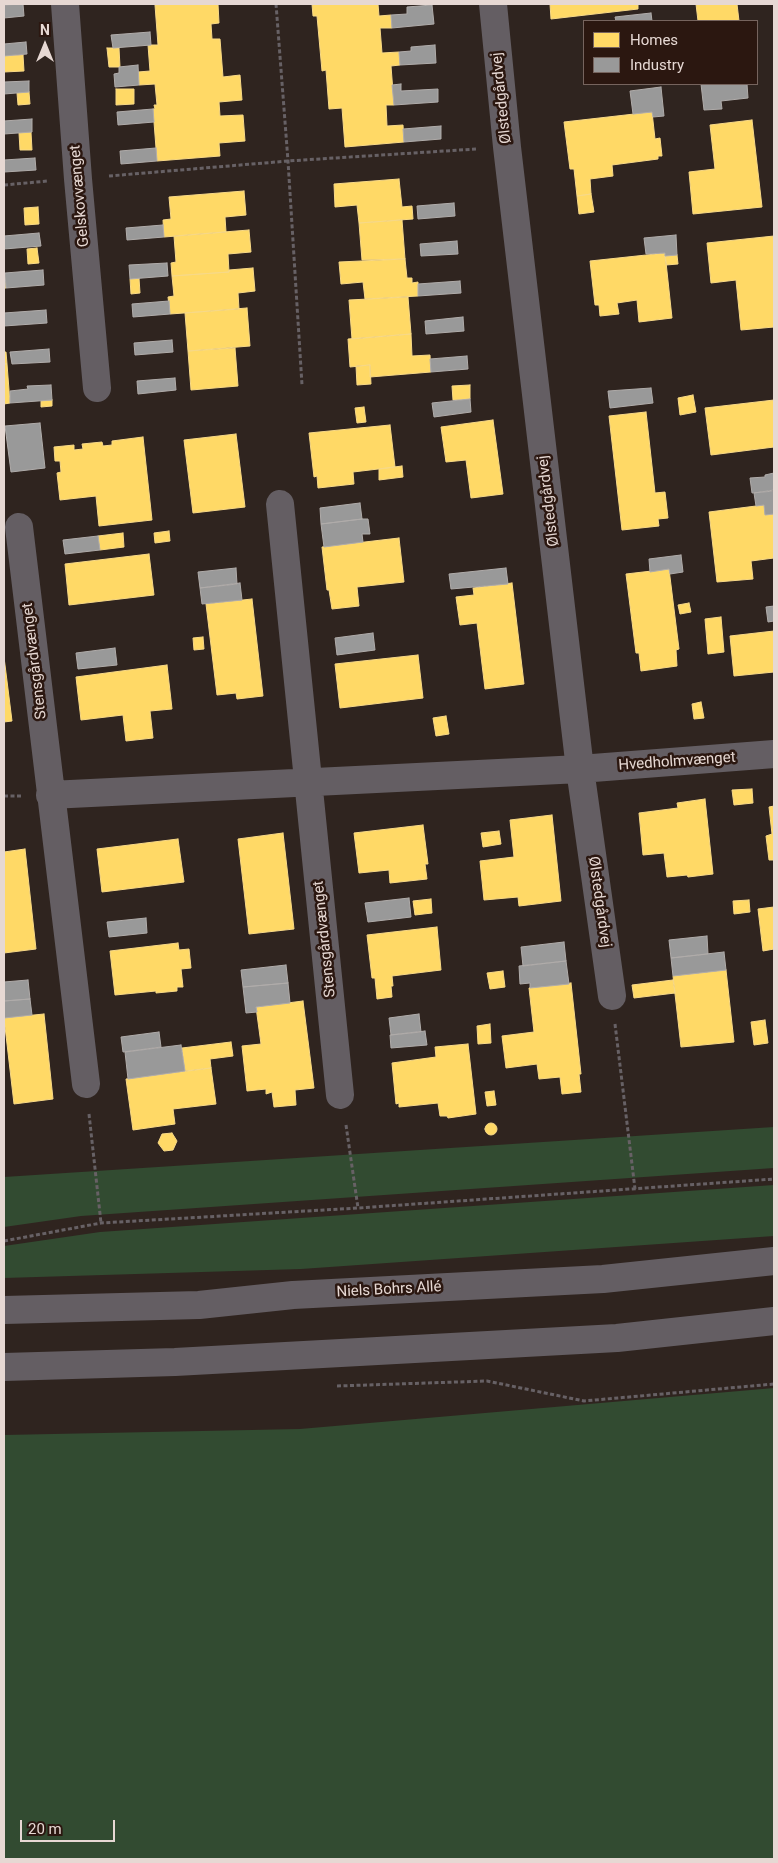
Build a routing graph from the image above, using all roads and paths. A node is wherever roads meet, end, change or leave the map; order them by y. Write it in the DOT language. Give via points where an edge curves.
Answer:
graph roads {
  1 [pos="65,4"];
  2 [pos="276,4"];
  3 [pos="493,4"];
  4 [pos="507,147"];
  5 [pos="288,161"];
  6 [pos="78,179"];
  7 [pos="4,185"];
  8 [pos="302,385"];
  9 [pos="96,388"];
  10 [pos="280,504"];
  11 [pos="20,527"];
  12 [pos="774,754"];
  13 [pos="580,769"];
  14 [pos="309,782"];
  15 [pos="50,795"];
  16 [pos="612,996"];
  17 [pos="86,1084"];
  18 [pos="340,1095"];
  19 [pos="774,1179"];
  20 [pos="635,1188"];
  21 [pos="358,1208"];
  22 [pos="101,1222"];
  23 [pos="4,1241"];
  24 [pos="774,1261"];
  25 [pos="4,1310"];
  26 [pos="774,1321"];
  27 [pos="4,1367"];
  28 [pos="774,1384"];
  29 [pos="329,1386"];
  1 -- 6 [label="street, Gelskovvænget"];
  2 -- 5 [label="path"];
  3 -- 4 [label="street, Ølstedgårdvej"];
  4 -- 5 [label="path"];
  4 -- 13 [label="street, Ølstedgårdvej"];
  5 -- 6 [label="path"];
  5 -- 8 [label="path"];
  6 -- 7 [label="path"];
  6 -- 9 [label="street, Gelskovvænget"];
  10 -- 14 [label="street, Stensgårdvænget"];
  11 -- 15 [label="street, Stensgårdvænget"];
  12 -- 13 [label="street, Hvedholmvænget"];
  13 -- 14 [label="street"];
  13 -- 16 [label="street, Ølstedgårdvej"];
  14 -- 15 [label="street"];
  14 -- 18 [label="street, Stensgårdvænget"];
  15 -- 17 [label="street, Stensgårdvænget"];
  16 -- 20 [label="path"];
  17 -- 22 [label="path"];
  18 -- 21 [label="path"];
  19 -- 20 [label="path"];
  20 -- 21 [label="path"];
  21 -- 22 [label="path"];
  22 -- 23 [label="path"];
  24 -- 25 [label="street, Niels Bohrs Allé" via="604,1279 293,1295 199,1305"];
  26 -- 27 [label="street" via="617,1338 175,1362"];
  28 -- 29 [label="path" via="584,1401 487,1381"];
}
